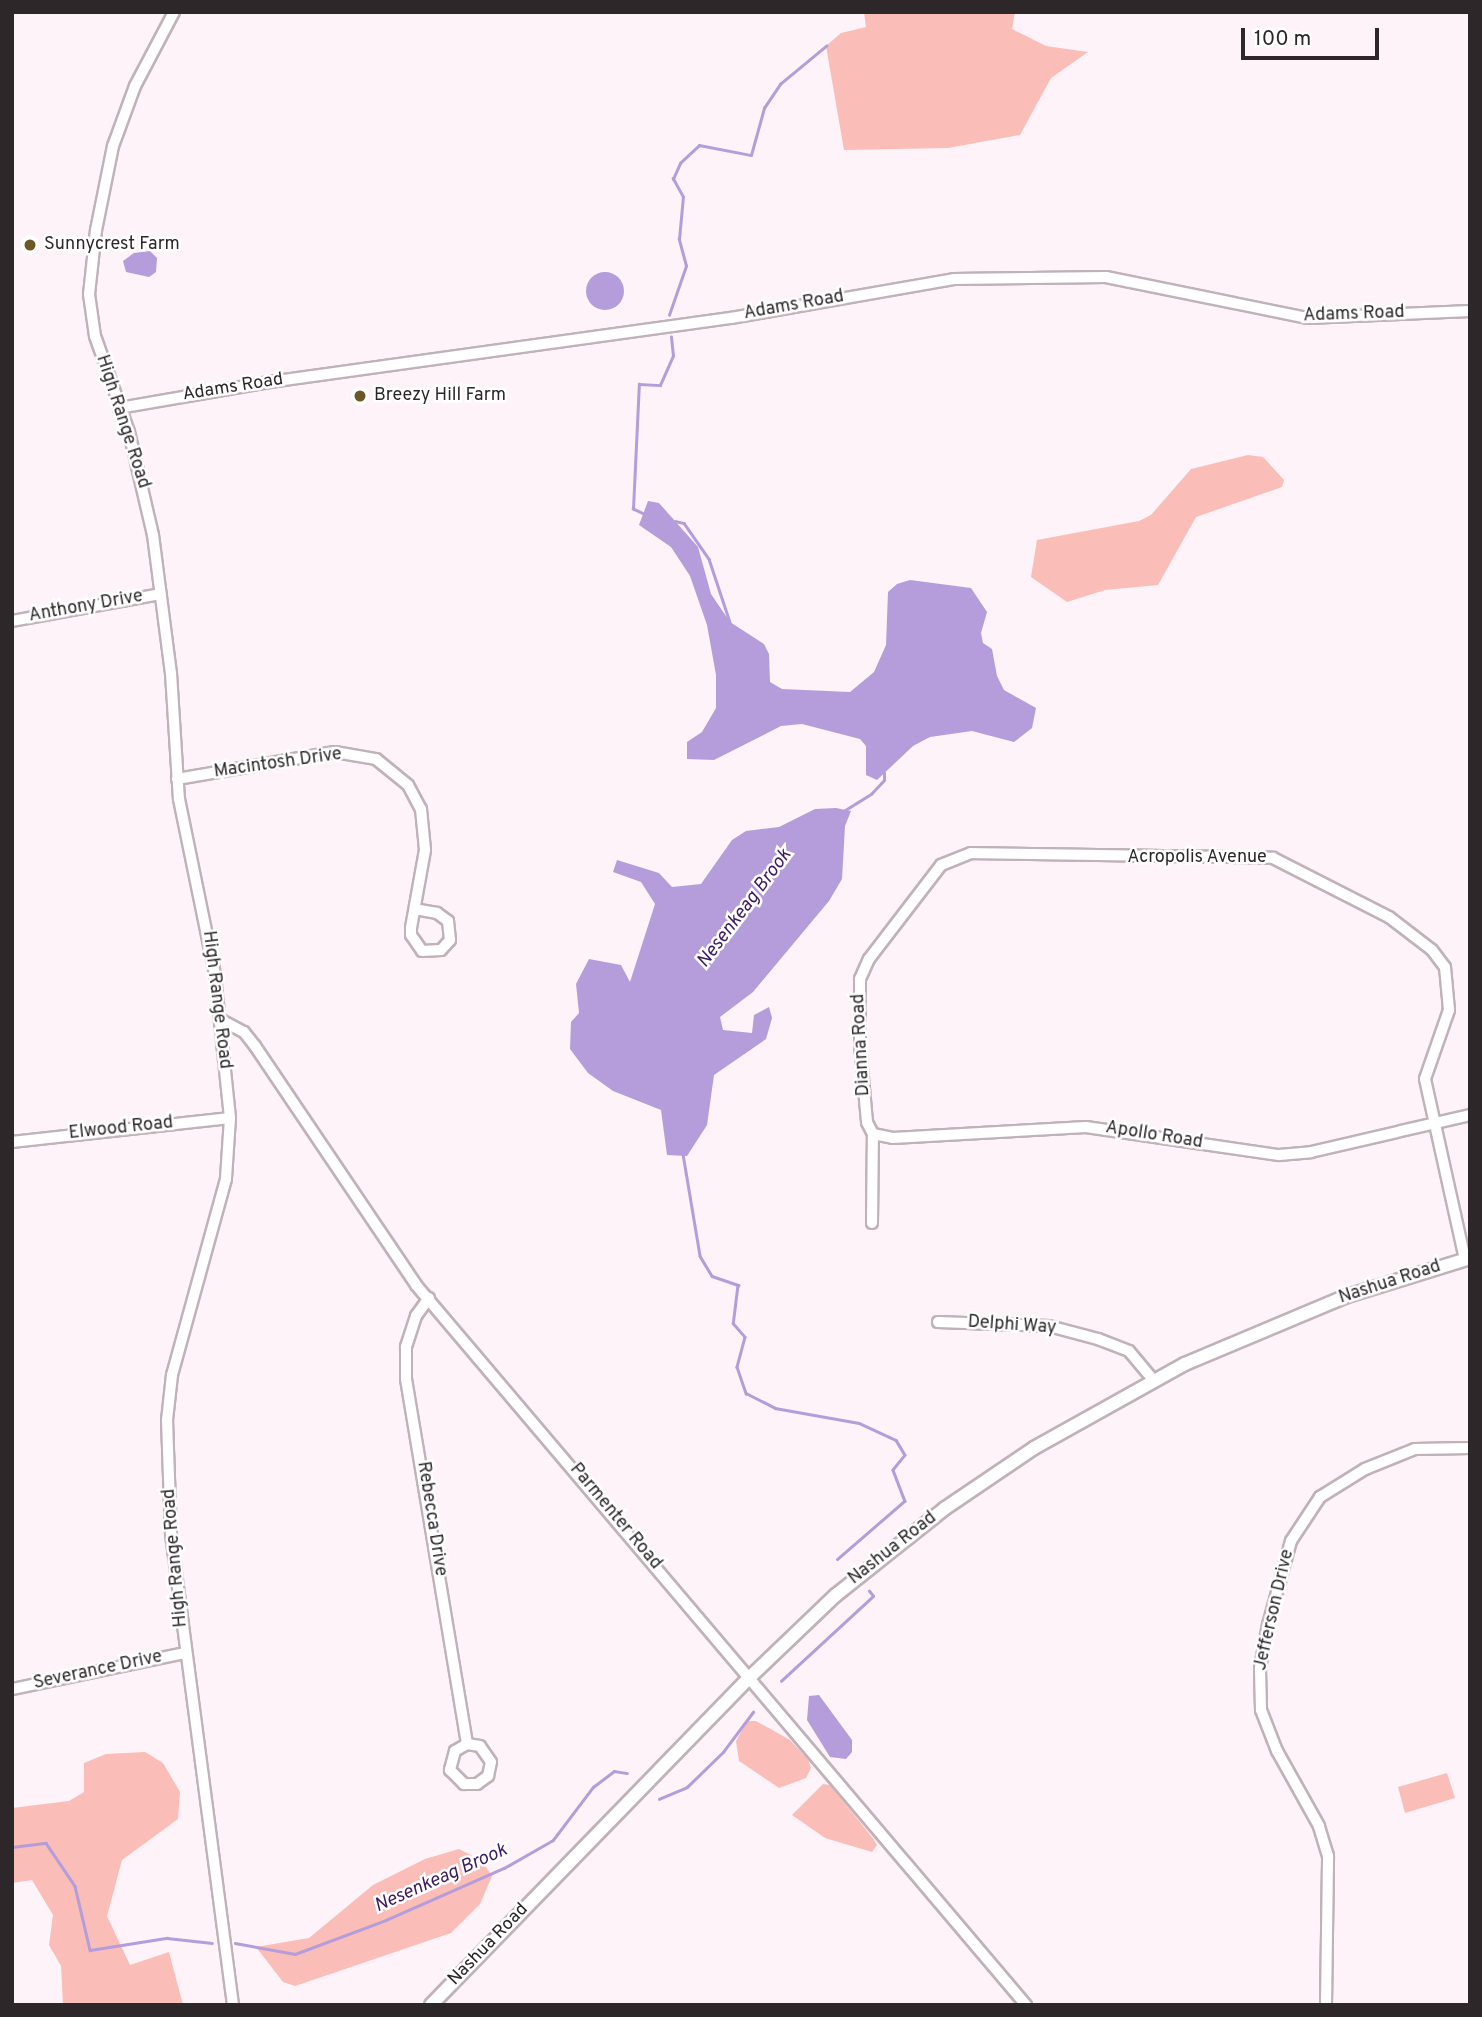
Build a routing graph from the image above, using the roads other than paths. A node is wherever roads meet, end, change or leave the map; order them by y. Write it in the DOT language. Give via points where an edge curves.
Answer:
graph roads {
  1 [pos="174,12"];
  2 [pos="1470,311"];
  3 [pos="119,408"];
  4 [pos="161,594"];
  5 [pos="12,621"];
  6 [pos="177,779"];
  7 [pos="950,859"];
  8 [pos="415,909"];
  9 [pos="221,1020"];
  10 [pos="1470,1115"];
  11 [pos="230,1118"];
  12 [pos="1433,1124"];
  13 [pos="873,1134"];
  14 [pos="12,1142"];
  15 [pos="872,1223"];
  16 [pos="1467,1258"];
  17 [pos="429,1298"];
  18 [pos="938,1322"];
  19 [pos="1153,1380"];
  20 [pos="1470,1448"];
  21 [pos="185,1653"];
  22 [pos="748,1679"];
  23 [pos="12,1689"];
  24 [pos="467,1744"];
  25 [pos="233,2005"];
  26 [pos="431,2005"];
  27 [pos="1027,2005"];
  28 [pos="1326,2005"];
  1 -- 3 [label="street, High Range Road" via="144,66 119,126 92,251 91,316"];
  2 -- 3 [label="street, Adams Road" via="1308,318 1106,277 954,279 742,316 270,382"];
  3 -- 4 [label="street, High Range Road" via="147,503"];
  4 -- 5 [label="street, Anthony Drive"];
  4 -- 6 [label="street, High Range Road"];
  6 -- 8 [label="street, Macintosh Drive" via="335,752 376,759 408,785 425,822"];
  6 -- 9 [label="street, High Range Road"];
  7 -- 12 [label="street, Acropolis Avenue" via="971,853 1146,859 1262,856 1283,861 1380,911 1432,950 1448,978 1446,1020 1425,1079"];
  7 -- 13 [label="street, Dianna Road" via="926,879 869,959 860,979 867,1122"];
  8 -- 8 [label="street, Macintosh Drive" via="413,941 422,951 441,950 450,940 448,921 437,913"];
  9 -- 11 [label="street, High Range Road"];
  9 -- 17 [label="street, Parmenter Road" via="250,1038 383,1242"];
  10 -- 12 [label="street, Apollo Road"];
  11 -- 14 [label="street, Elwood Road"];
  11 -- 21 [label="street, High Range Road" via="223,1192 172,1375 167,1415 171,1535"];
  12 -- 13 [label="street, Apollo Road" via="1279,1155 1086,1126 893,1138"];
  12 -- 16 [label="street, Acropolis Avenue"];
  13 -- 15 [label="street, Dianna Road"];
  16 -- 19 [label="main road, Nashua Road" via="1313,1309"];
  17 -- 22 [label="street, Parmenter Road" via="705,1622"];
  17 -- 24 [label="street, Rebecca Drive" via="416,1316 406,1347 406,1379"];
  18 -- 19 [label="street, Delphi Way" via="1049,1325 1129,1352"];
  19 -- 22 [label="main road, Nashua Road" via="1034,1448 926,1522 836,1595"];
  20 -- 28 [label="street, Jefferson Drive" via="1415,1449 1365,1469 1320,1497 1291,1541 1268,1625 1260,1668 1261,1710 1277,1751 1319,1826 1328,1856"];
  21 -- 23 [label="street, Severance Drive"];
  21 -- 25 [label="street, High Range Road"];
  22 -- 26 [label="main road, Nashua Road"];
  22 -- 27 [label="street, Parmenter Road"];
  24 -- 24 [label="street" via="451,1756 450,1770 464,1784 477,1784 488,1776 490,1756 480,1746"];
}
